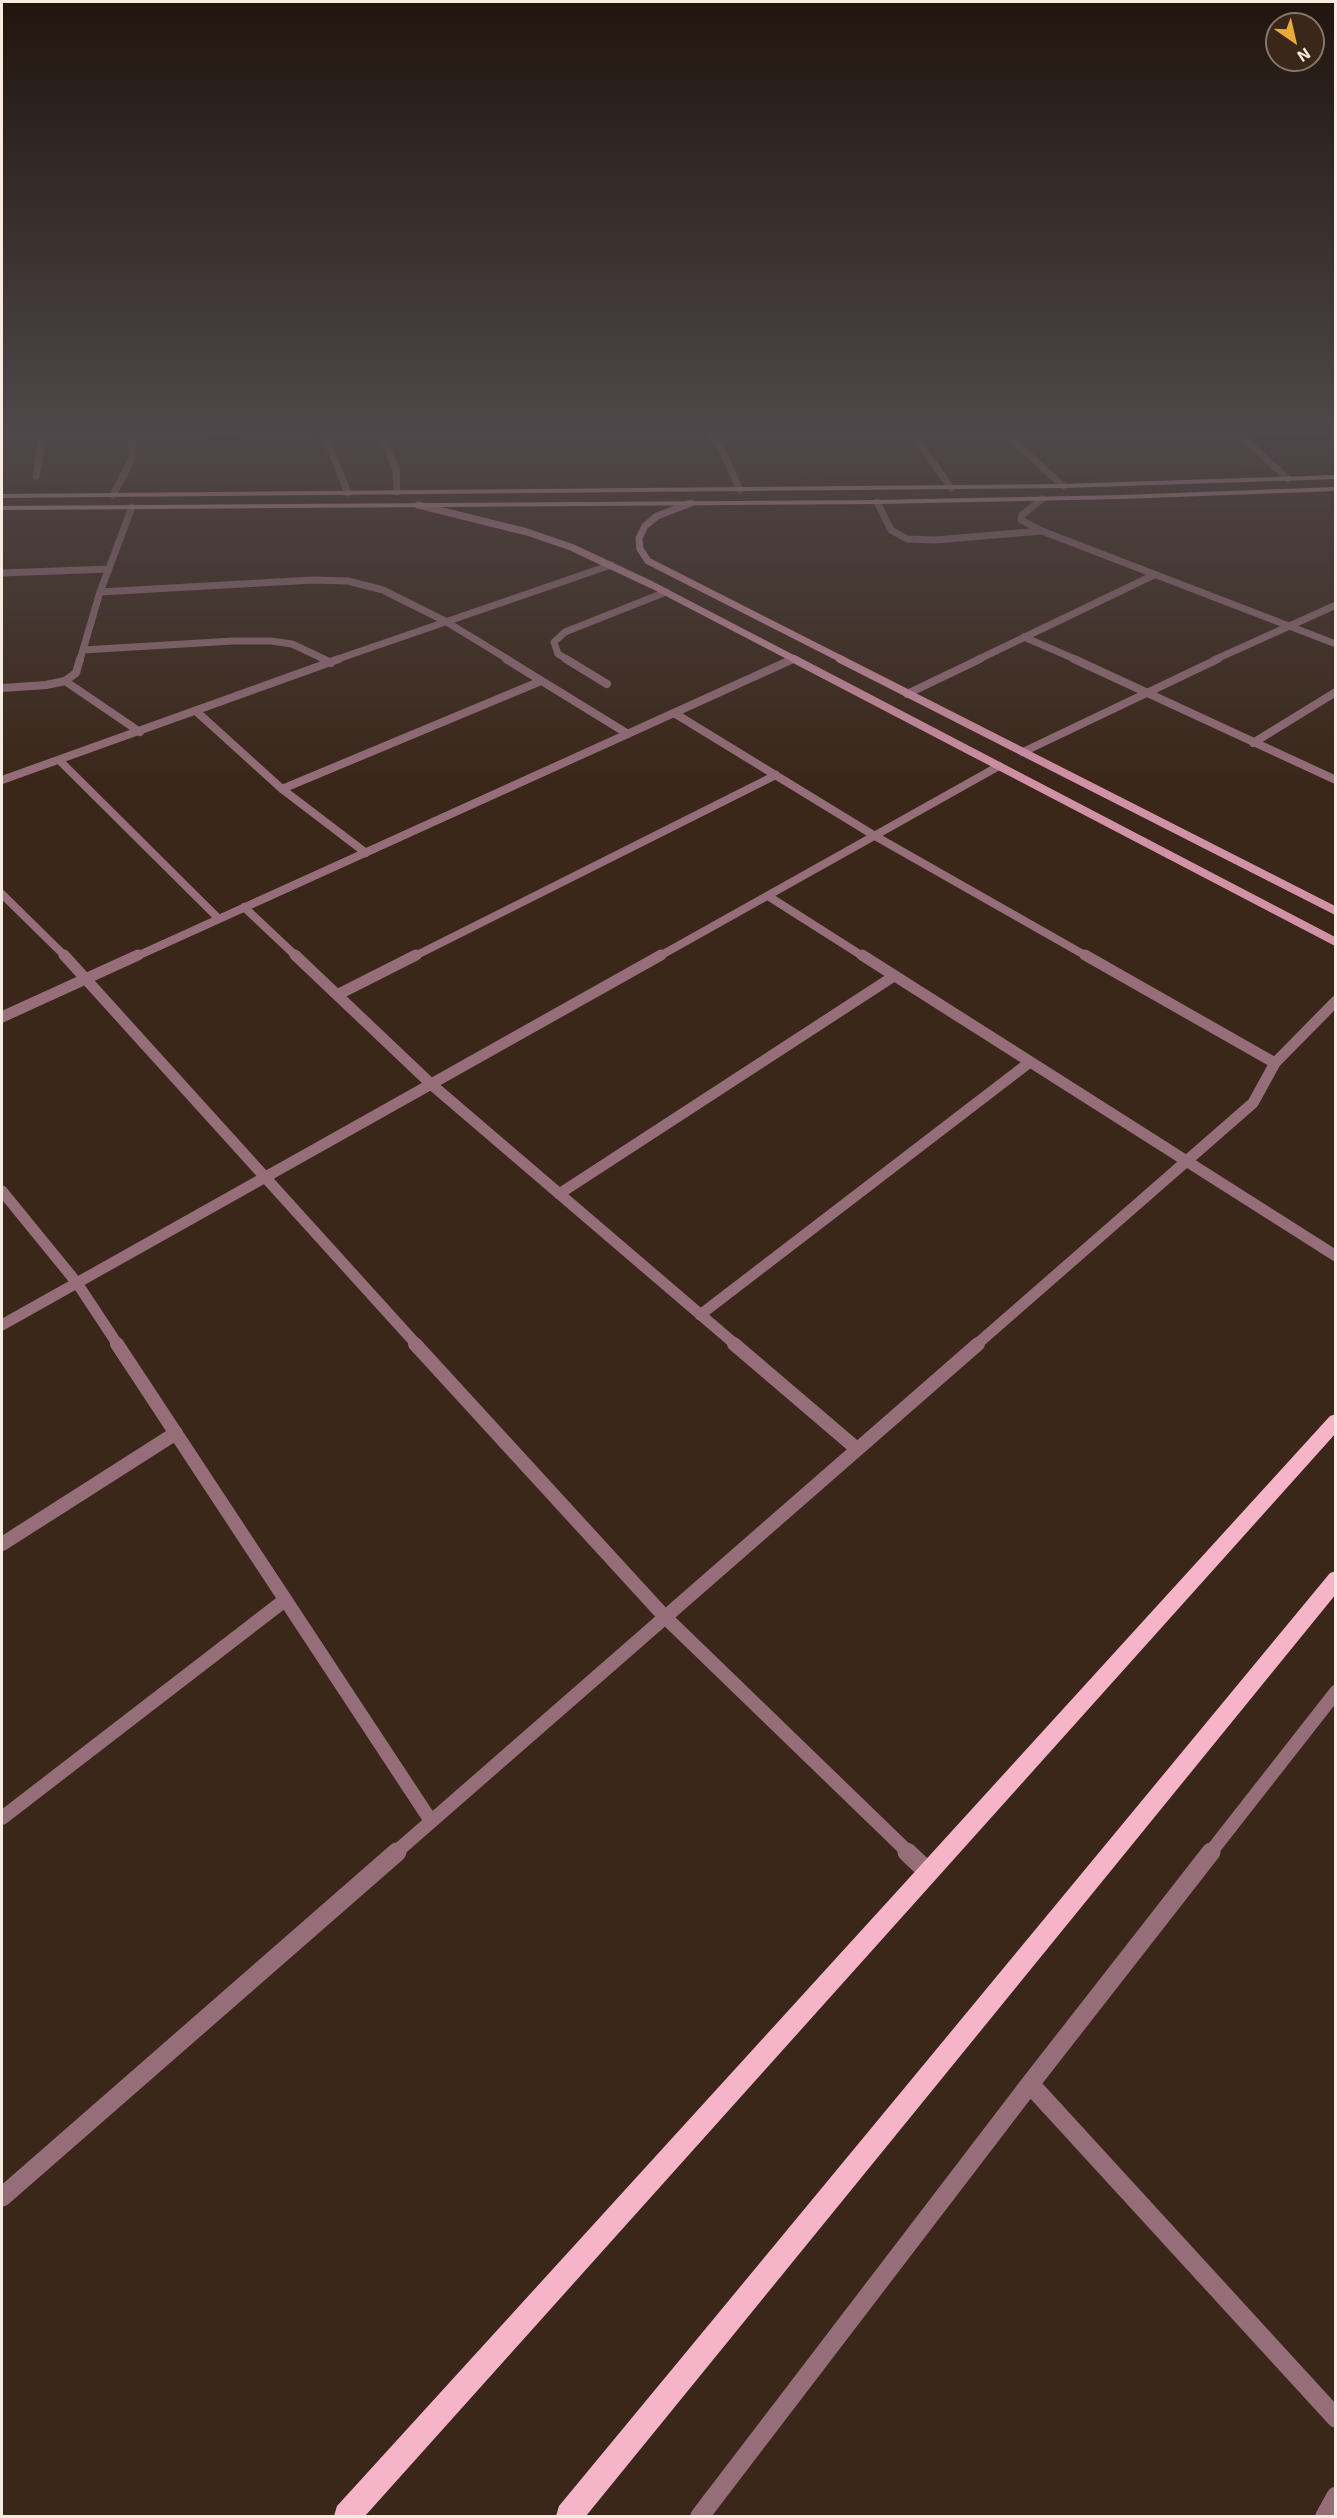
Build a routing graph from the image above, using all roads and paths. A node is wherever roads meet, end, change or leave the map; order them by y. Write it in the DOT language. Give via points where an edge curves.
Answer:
graph roads {
  1 [pos="116,551"];
  2 [pos="579,551"];
  3 [pos="641,551"];
  4 [pos="1092,551"];
  5 [pos="611,565"];
  6 [pos="109,568"];
  7 [pos="2,573"];
  8 [pos="1154,575"];
  9 [pos="100,592"];
  10 [pos="666,592"];
  11 [pos="1335,605"];
  12 [pos="446,621"];
  13 [pos="1290,627"];
  14 [pos="1024,637"];
  15 [pos="1335,644"];
  16 [pos="83,650"];
  17 [pos="794,659"];
  18 [pos="331,663"];
  19 [pos="65,681"];
  20 [pos="542,681"];
  21 [pos="607,684"];
  22 [pos="2,688"];
  23 [pos="1147,691"];
  24 [pos="1335,692"];
  25 [pos="907,694"];
  26 [pos="197,712"];
  27 [pos="674,713"];
  28 [pos="957,719"];
  29 [pos="949,723"];
  30 [pos="940,727"];
  31 [pos="931,731"];
  32 [pos="140,732"];
  33 [pos="628,734"];
  34 [pos="1253,743"];
  35 [pos="1023,752"];
  36 [pos="58,760"];
  37 [pos="999,766"];
  38 [pos="776,775"];
  39 [pos="2,780"];
  40 [pos="1335,780"];
  41 [pos="282,789"];
  42 [pos="875,836"];
  43 [pos="366,853"];
  44 [pos="2,894"];
  45 [pos="768,896"];
  46 [pos="244,907"];
  47 [pos="1335,911"];
  48 [pos="219,919"];
  49 [pos="1335,942"];
  50 [pos="894,976"];
  51 [pos="87,978"];
  52 [pos="337,995"];
  53 [pos="1335,1001"];
  54 [pos="2,1017"];
  55 [pos="1030,1062"];
  56 [pos="1275,1063"];
  57 [pos="431,1084"];
  58 [pos="1186,1162"];
  59 [pos="264,1178"];
  60 [pos="2,1191"];
  61 [pos="559,1194"];
  62 [pos="1335,1256"];
  63 [pos="77,1283"];
  64 [pos="700,1315"];
  65 [pos="2,1325"];
  66 [pos="1335,1421"];
  67 [pos="176,1433"];
  68 [pos="857,1449"];
  69 [pos="2,1544"];
  70 [pos="1335,1579"];
  71 [pos="285,1600"];
  72 [pos="665,1617"];
  73 [pos="1335,1692"];
  74 [pos="2,1818"];
  75 [pos="431,1821"];
  76 [pos="927,1871"];
  77 [pos="1030,2084"];
  78 [pos="2,2197"];
  79 [pos="1335,2418"];
  80 [pos="1335,2496"];
  81 [pos="347,2517"];
  82 [pos="569,2517"];
  83 [pos="700,2517"];
  84 [pos="1325,2517"];
  1 -- 6 [label="street"];
  2 -- 5 [label="main road"];
  3 -- 25 [label="main road" via="648,561 672,578"];
  4 -- 8 [label="street"];
  5 -- 10 [label="main road" via="656,583"];
  5 -- 12 [label="street"];
  6 -- 7 [label="street"];
  6 -- 9 [label="street"];
  8 -- 13 [label="street"];
  8 -- 14 [label="street"];
  9 -- 12 [label="street" via="313,579 348,581 382,590"];
  9 -- 16 [label="street"];
  10 -- 17 [label="main road"];
  10 -- 21 [label="street" via="565,632 554,642 558,654"];
  11 -- 13 [label="street"];
  12 -- 18 [label="street"];
  12 -- 20 [label="street"];
  13 -- 15 [label="street"];
  13 -- 23 [label="street"];
  14 -- 23 [label="street"];
  14 -- 25 [label="street"];
  16 -- 18 [label="street" via="271,641 292,644"];
  16 -- 19 [label="street" via="76,673"];
  17 -- 27 [label="street"];
  17 -- 31 [label="main road"];
  18 -- 26 [label="street"];
  19 -- 22 [label="street"];
  19 -- 32 [label="street"];
  20 -- 33 [label="street"];
  20 -- 41 [label="street"];
  23 -- 34 [label="street"];
  23 -- 35 [label="street"];
  24 -- 34 [label="street"];
  25 -- 28 [label="main road"];
  26 -- 32 [label="street"];
  26 -- 41 [label="street"];
  27 -- 33 [label="street"];
  27 -- 38 [label="street"];
  28 -- 29 [label="main road"];
  28 -- 35 [label="main road"];
  30 -- 31 [label="main road"];
  31 -- 37 [label="main road"];
  32 -- 36 [label="street"];
  33 -- 43 [label="street"];
  34 -- 40 [label="street"];
  35 -- 47 [label="main road"];
  36 -- 39 [label="street"];
  36 -- 48 [label="street"];
  37 -- 42 [label="street"];
  37 -- 49 [label="main road"];
  38 -- 42 [label="street"];
  38 -- 52 [label="street"];
  41 -- 43 [label="street"];
  42 -- 45 [label="street"];
  42 -- 56 [label="street"];
  43 -- 46 [label="street"];
  44 -- 51 [label="street"];
  45 -- 50 [label="street"];
  45 -- 57 [label="street"];
  46 -- 48 [label="street"];
  46 -- 52 [label="street"];
  48 -- 51 [label="street"];
  50 -- 55 [label="street"];
  50 -- 61 [label="street"];
  51 -- 54 [label="street"];
  51 -- 59 [label="street"];
  52 -- 57 [label="street"];
  53 -- 56 [label="street"];
  55 -- 58 [label="street"];
  55 -- 64 [label="street"];
  56 -- 58 [label="street" via="1253,1103"];
  57 -- 59 [label="street"];
  57 -- 61 [label="street"];
  58 -- 62 [label="street"];
  58 -- 68 [label="street"];
  59 -- 63 [label="street"];
  59 -- 72 [label="street"];
  60 -- 63 [label="street"];
  61 -- 64 [label="street"];
  63 -- 65 [label="street"];
  63 -- 67 [label="street"];
  64 -- 68 [label="street"];
  66 -- 76 [label="main road"];
  67 -- 69 [label="street"];
  67 -- 71 [label="street"];
  68 -- 72 [label="street"];
  70 -- 82 [label="main road"];
  71 -- 74 [label="street"];
  71 -- 75 [label="street"];
  72 -- 75 [label="street"];
  72 -- 76 [label="street"];
  73 -- 77 [label="street"];
  75 -- 78 [label="street"];
  76 -- 81 [label="main road"];
  77 -- 79 [label="street"];
  77 -- 83 [label="street"];
  80 -- 84 [label="street"];
}
